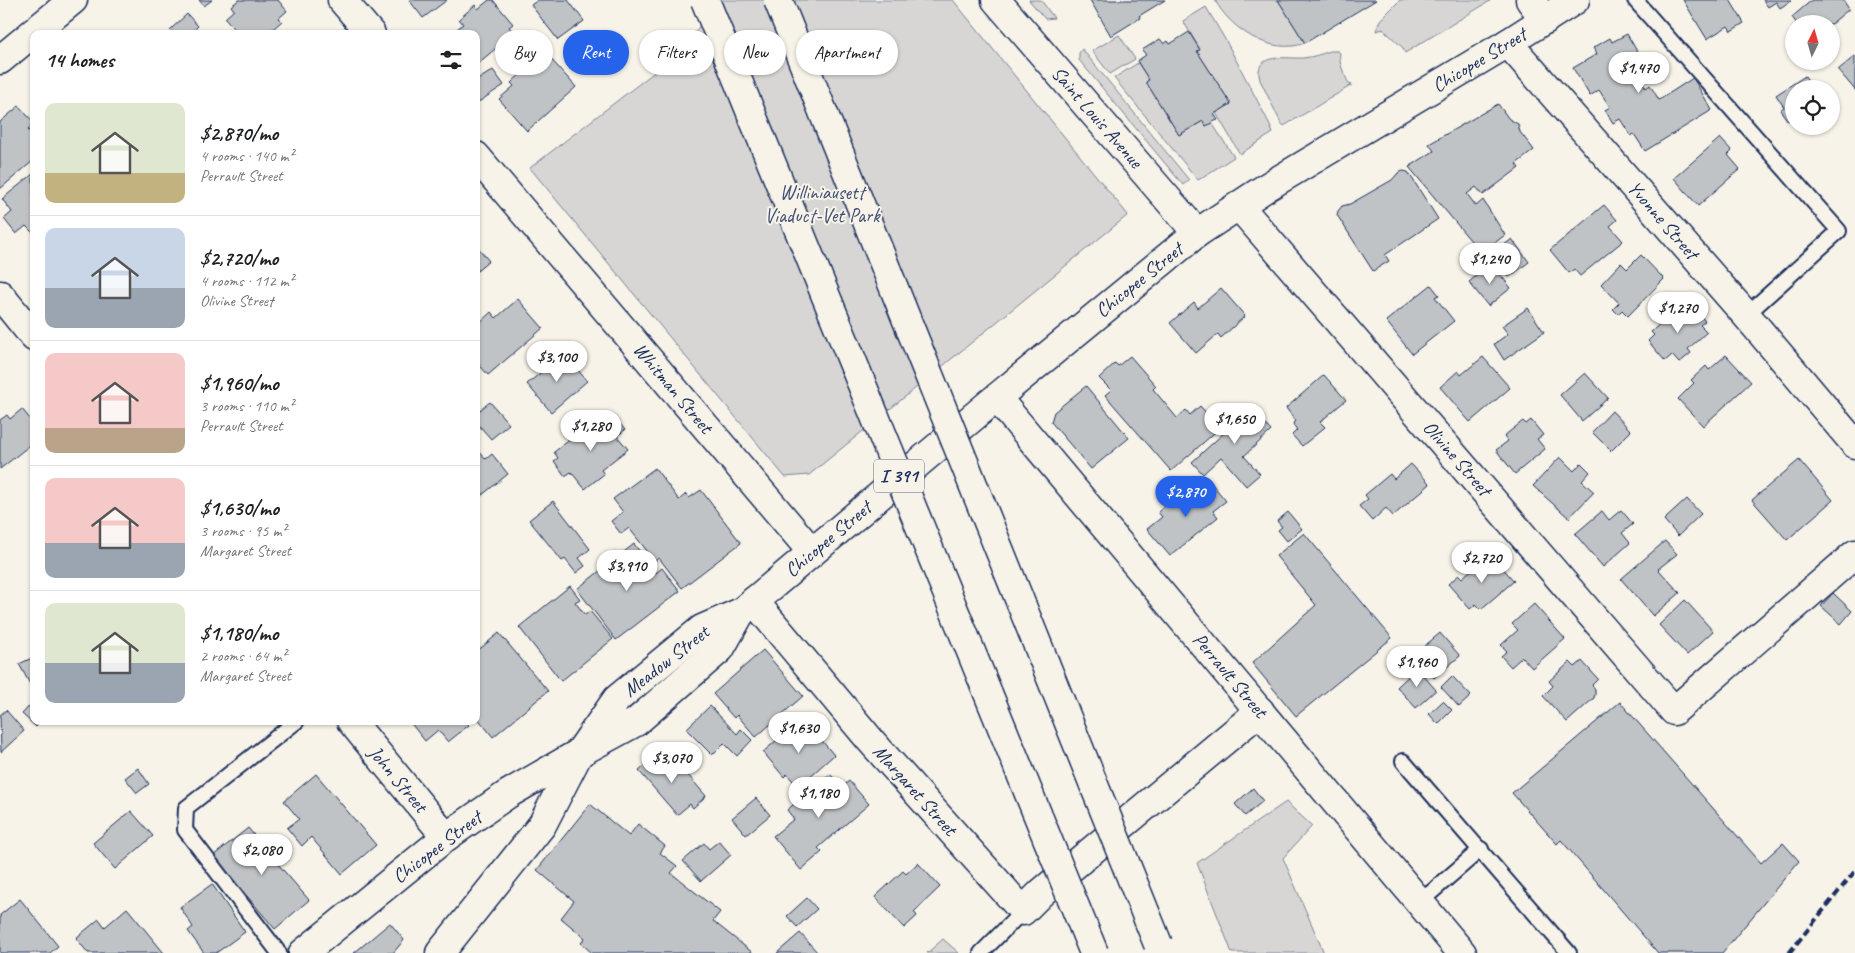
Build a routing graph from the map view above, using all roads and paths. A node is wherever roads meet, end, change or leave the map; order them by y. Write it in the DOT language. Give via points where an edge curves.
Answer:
graph roads {
  1 [pos="73,0"];
  2 [pos="342,0"];
  3 [pos="705,0"];
  4 [pos="778,0"];
  5 [pos="996,0"];
  6 [pos="1576,0"];
  7 [pos="1634,0"];
  8 [pos="1538,10"];
  9 [pos="36,30"];
  10 [pos="368,30"];
  11 [pos="30,35"];
  12 [pos="1508,43"];
  13 [pos="0,60"];
  14 [pos="480,161"];
  15 [pos="1238,206"];
  16 [pos="1197,233"];
  17 [pos="0,295"];
  18 [pos="1746,315"];
  19 [pos="30,332"];
  20 [pos="997,398"];
  21 [pos="1855,444"];
  22 [pos="812,552"];
  23 [pos="1855,554"];
  24 [pos="748,607"];
  25 [pos="1260,711"];
  26 [pos="292,725"];
  27 [pos="353,725"];
  28 [pos="579,753"];
  29 [pos="1403,761"];
  30 [pos="446,837"];
  31 [pos="1481,850"];
  32 [pos="1032,901"];
  33 [pos="1419,903"];
  34 [pos="1158,944"];
  35 [pos="279,953"];
  36 [pos="303,953"];
  37 [pos="440,953"];
  38 [pos="981,953"];
  39 [pos="1094,953"];
  40 [pos="1462,953"];
  41 [pos="1569,953"];
  1 -- 9 [label="main road"];
  2 -- 10 [label="main road"];
  3 -- 39 [label="main road, I 391, bridge"];
  4 -- 34 [label="main road, bridge"];
  5 -- 16 [label="main road, Saint Louis Avenue"];
  6 -- 8 [label="main road, Chicopee Street"];
  7 -- 18 [label="lane" via="1839,231"];
  8 -- 12 [label="main road, Chicopee Street"];
  11 -- 13 [label="main road"];
  12 -- 15 [label="main road, Chicopee Street"];
  12 -- 18 [label="main road, Yvonne Street"];
  14 -- 22 [label="main road, Whitman Street"];
  15 -- 16 [label="main road, Chicopee Street"];
  15 -- 23 [label="main road, Olivine Street" via="1674,711"];
  16 -- 20 [label="main road, Chicopee Street"];
  17 -- 19 [label="main road"];
  18 -- 21 [label="main road, Yvonne Street"];
  20 -- 22 [label="main road, Chicopee Street"];
  20 -- 25 [label="main road, Perrault Street"];
  22 -- 24 [label="main road, Chicopee Street"];
  24 -- 28 [label="main road, Meadow Street" via="702,629 617,700"];
  24 -- 32 [label="main road, Margaret Street" via="871,741"];
  25 -- 32 [label="main road"];
  25 -- 33 [label="main road, Perrault Street"];
  26 -- 35 [label="lane" via="186,808 185,830"];
  27 -- 30 [label="main road, John Street"];
  28 -- 30 [label="main road, Chicopee Street" via="508,794"];
  28 -- 37 [label="main road, Meadow Street" via="542,825"];
  29 -- 31 [label="lane"];
  30 -- 36 [label="main road, Chicopee Street"];
  31 -- 33 [label="lane"];
  31 -- 41 [label="lane"];
  32 -- 38 [label="lane"];
  33 -- 40 [label="main road, Perrault Street"];
}
